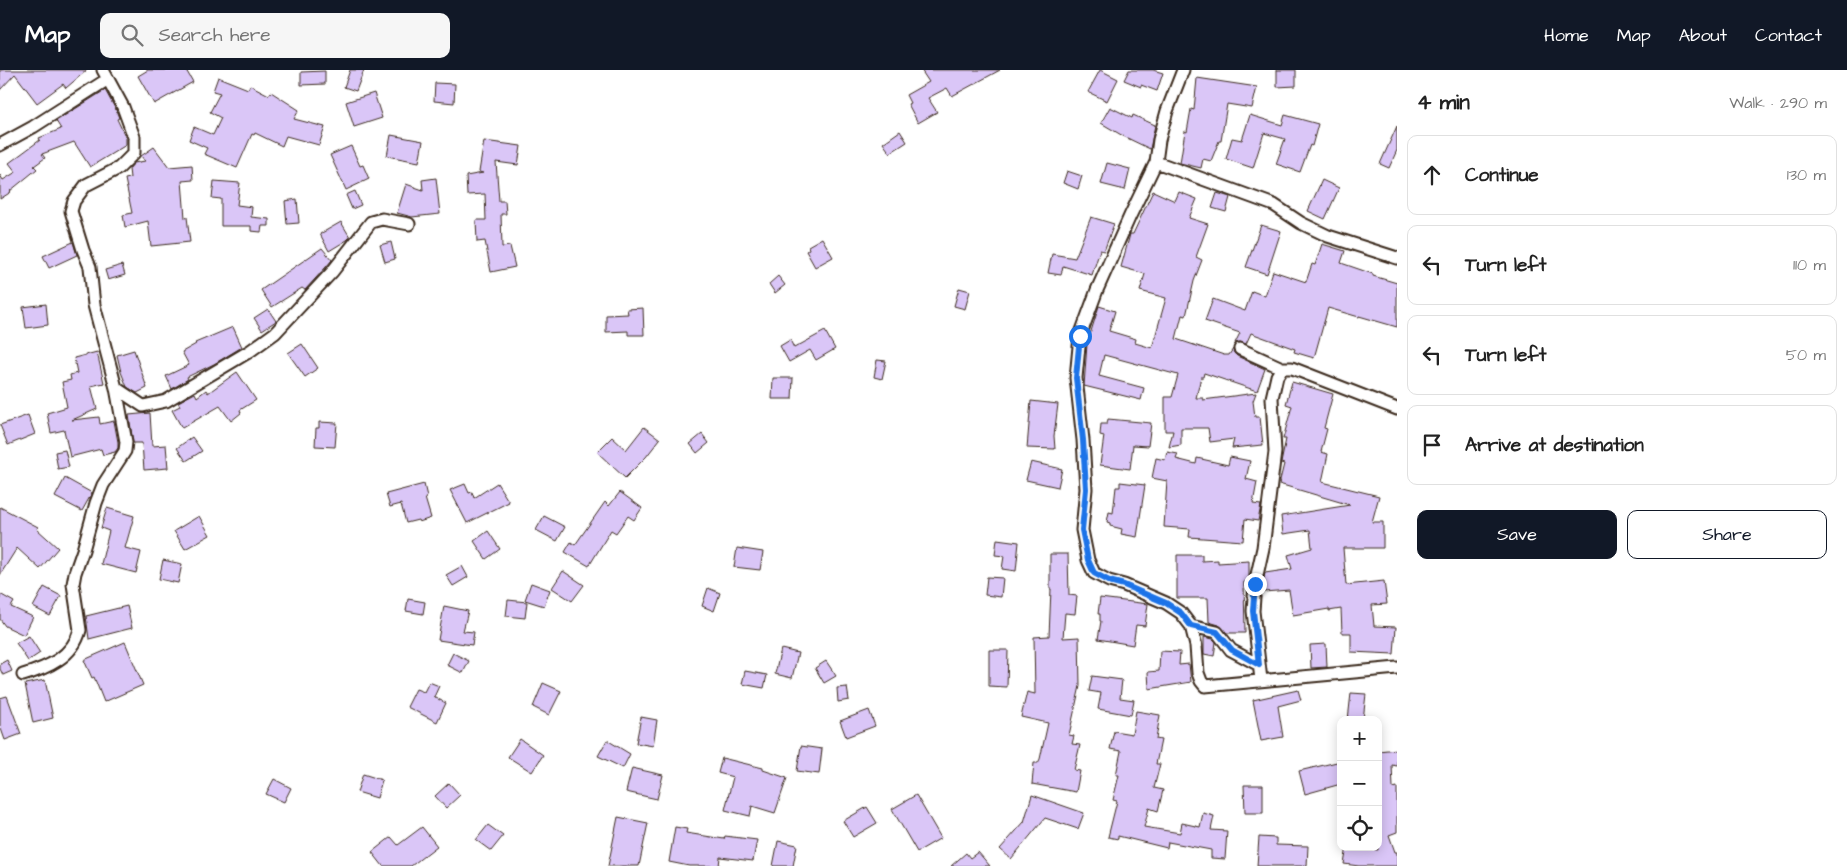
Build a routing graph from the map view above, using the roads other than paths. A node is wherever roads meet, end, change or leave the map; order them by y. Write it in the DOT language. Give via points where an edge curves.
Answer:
graph roads {
  1 [pos="1183,70"];
  2 [pos="106,75"];
  3 [pos="0,145"];
  4 [pos="1156,162"];
  5 [pos="409,224"];
  6 [pos="1397,258"];
  7 [pos="1240,349"];
  8 [pos="1282,368"];
  9 [pos="116,388"];
  10 [pos="1397,408"];
  11 [pos="1191,626"];
  12 [pos="1259,665"];
  13 [pos="1397,668"];
  14 [pos="23,675"];
  15 [pos="1260,680"];
  1 -- 4 [label="street" via="1167,111"];
  2 -- 3 [label="street" via="33,127"];
  2 -- 9 [label="street" via="134,137 134,153 119,168 86,185 71,211 90,267 94,305"];
  4 -- 6 [label="street" via="1274,205 1328,236"];
  4 -- 11 [label="street" via="1097,290 1080,336 1076,378 1085,479 1082,530 1094,573 1166,603 1181,613"];
  5 -- 9 [label="street" via="382,219 371,222 332,272 275,333 185,391 166,401 143,406"];
  7 -- 8 [label="street"];
  8 -- 10 [label="street" via="1292,368"];
  8 -- 12 [label="street" via="1276,376 1272,398 1275,452 1263,548 1255,584 1253,611"];
  9 -- 14 [label="street" via="125,451 103,485 75,574 78,637 50,666"];
  11 -- 12 [label="street" via="1217,632 1232,650"];
  11 -- 15 [label="street" via="1198,672 1205,686"];
  12 -- 15 [label="street"];
  13 -- 15 [label="street"];
}
